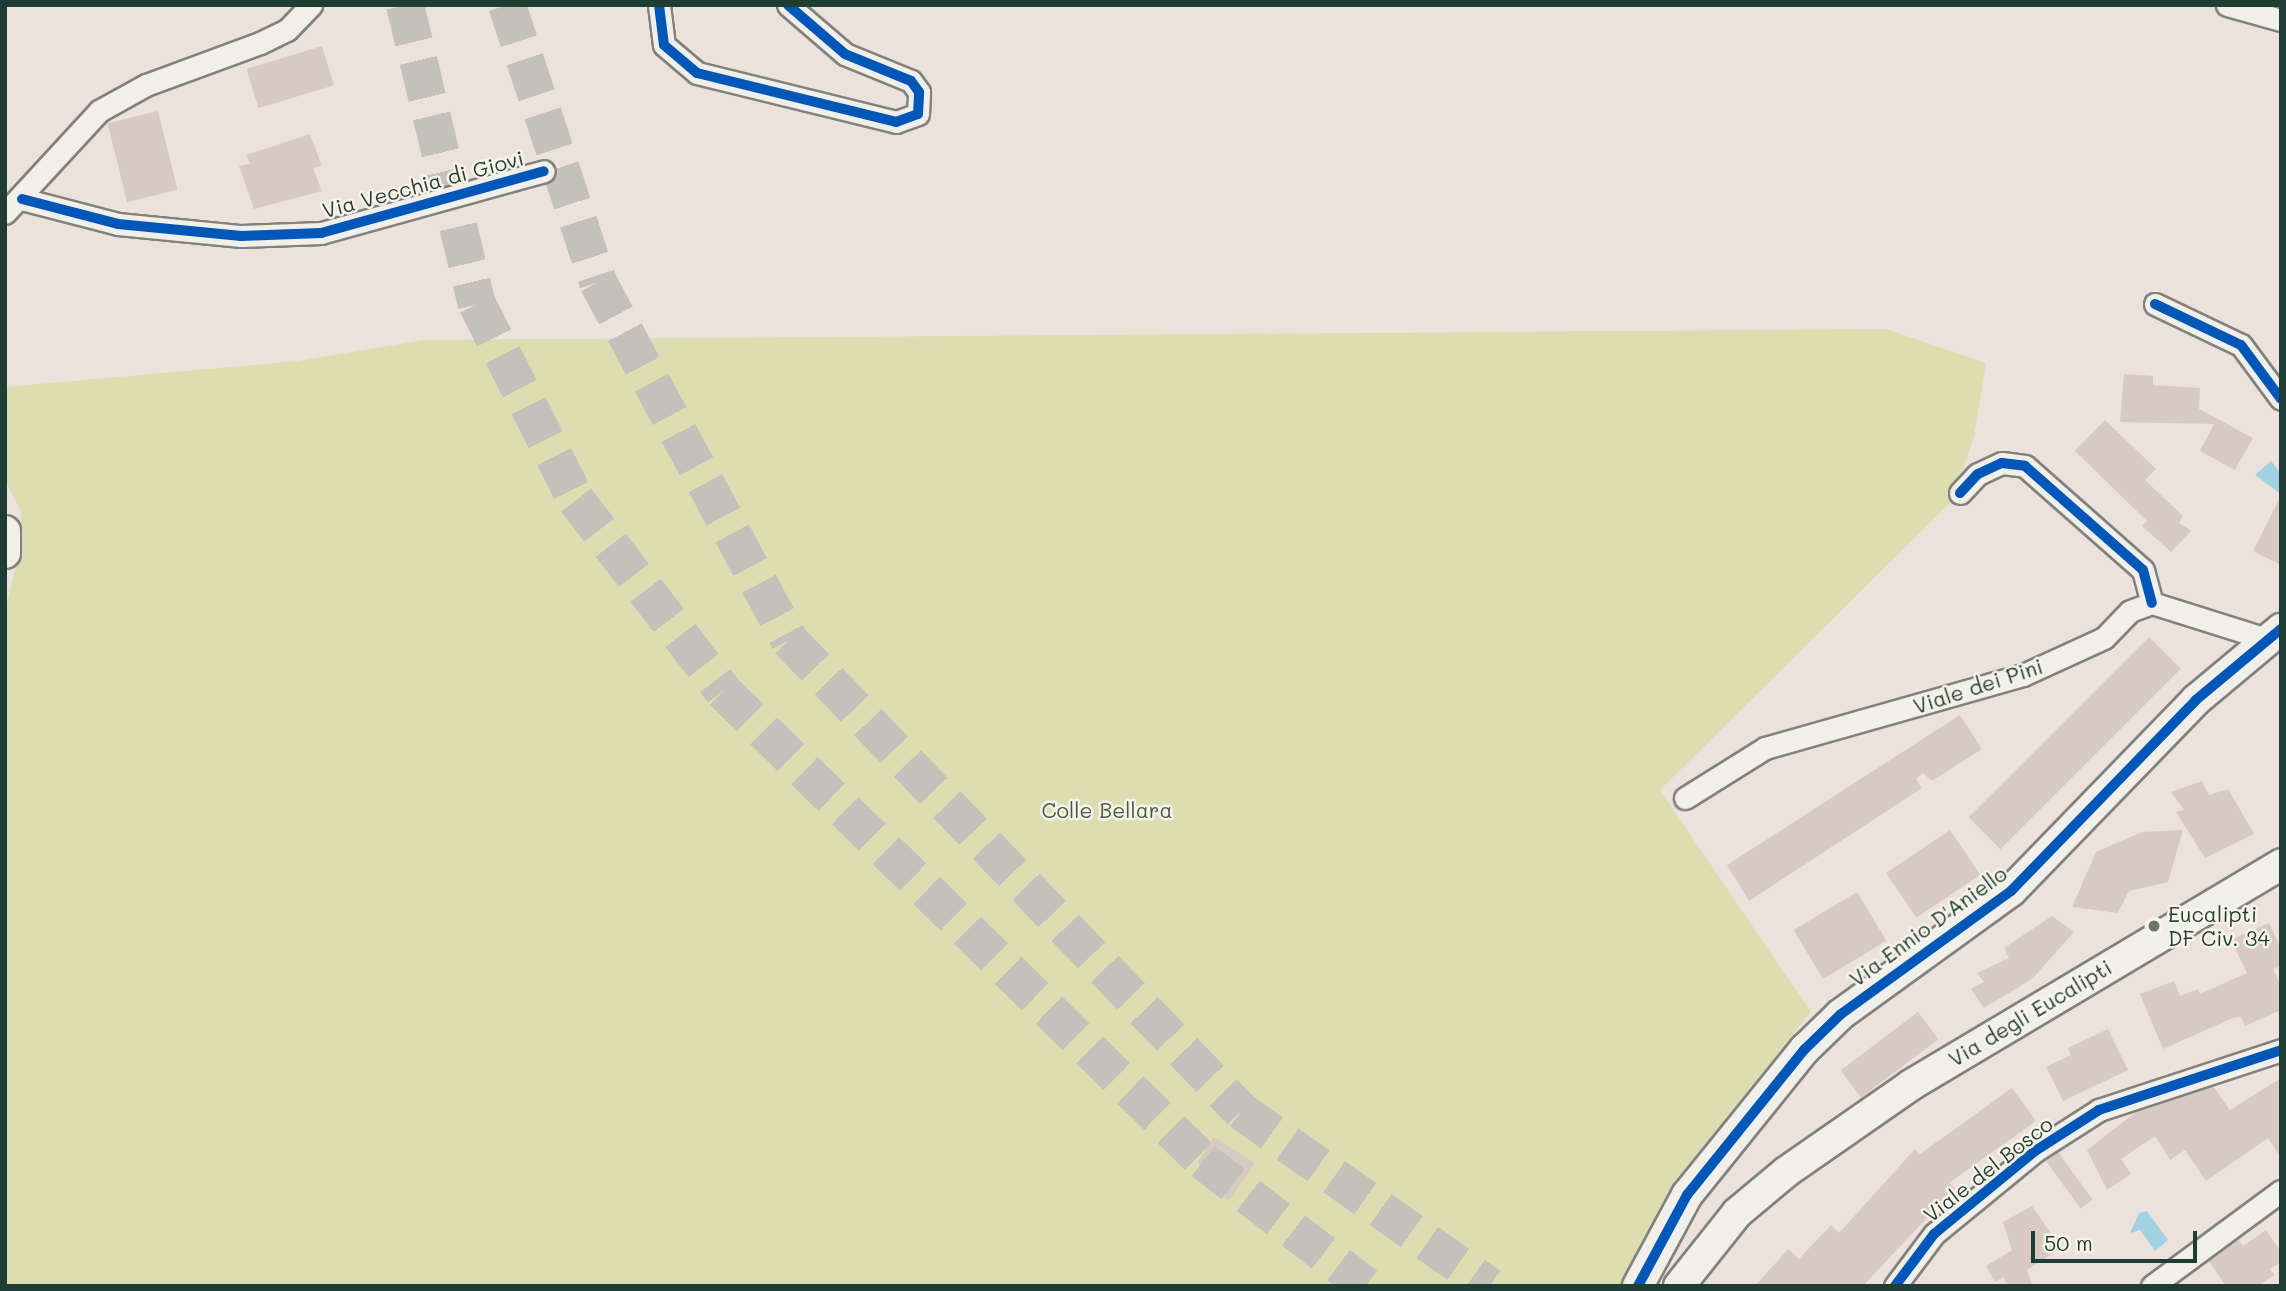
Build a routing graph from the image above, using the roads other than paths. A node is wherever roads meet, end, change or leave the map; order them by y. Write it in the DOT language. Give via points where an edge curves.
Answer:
graph roads {
  1 [pos="311,5"];
  2 [pos="659,5"];
  3 [pos="788,5"];
  4 [pos="2227,5"];
  5 [pos="2249,9"];
  6 [pos="2281,9"];
  7 [pos="2281,20"];
  8 [pos="544,171"];
  9 [pos="22,199"];
  10 [pos="5,213"];
  11 [pos="2155,304"];
  12 [pos="2281,399"];
  13 [pos="1960,493"];
  14 [pos="5,531"];
  15 [pos="5,553"];
  16 [pos="2152,603"];
  17 [pos="2274,634"];
  18 [pos="1685,798"];
  19 [pos="2281,864"];
  20 [pos="2281,1050"];
  21 [pos="2281,1191"];
  22 [pos="1638,1286"];
  23 [pos="1679,1286"];
  24 [pos="1895,1286"];
  25 [pos="2152,1286"];
  1 -- 9 [label="street" via="287,30 146,85 99,111 73,133"];
  2 -- 3 [label="street" via="664,45 698,73 896,122 918,114 919,92 911,81 845,54"];
  4 -- 5 [label="street"];
  5 -- 6 [label="street"];
  5 -- 7 [label="street"];
  8 -- 9 [label="street, Via Vecchia di Giovi" via="321,233 241,236 118,224"];
  9 -- 10 [label="street"];
  11 -- 12 [label="street" via="2241,345"];
  13 -- 16 [label="street" via="1978,474 2002,463 2029,461 2143,570"];
  14 -- 15 [label="street"];
  16 -- 17 [label="street"];
  16 -- 18 [label="street, Viale dei Pini" via="2130,611 2104,638 2023,675 1765,748"];
  17 -- 22 [label="street, Via Ennio D'Aniello" via="2196,700 2011,891 1841,1014 1805,1049 1687,1195"];
  19 -- 23 [label="street, Via degli Eucalipti" via="1911,1085 1786,1172 1737,1213"];
  20 -- 24 [label="street, Viale del Bosco" via="2099,1110 2035,1151 1934,1234"];
  21 -- 25 [label="street"];
}
